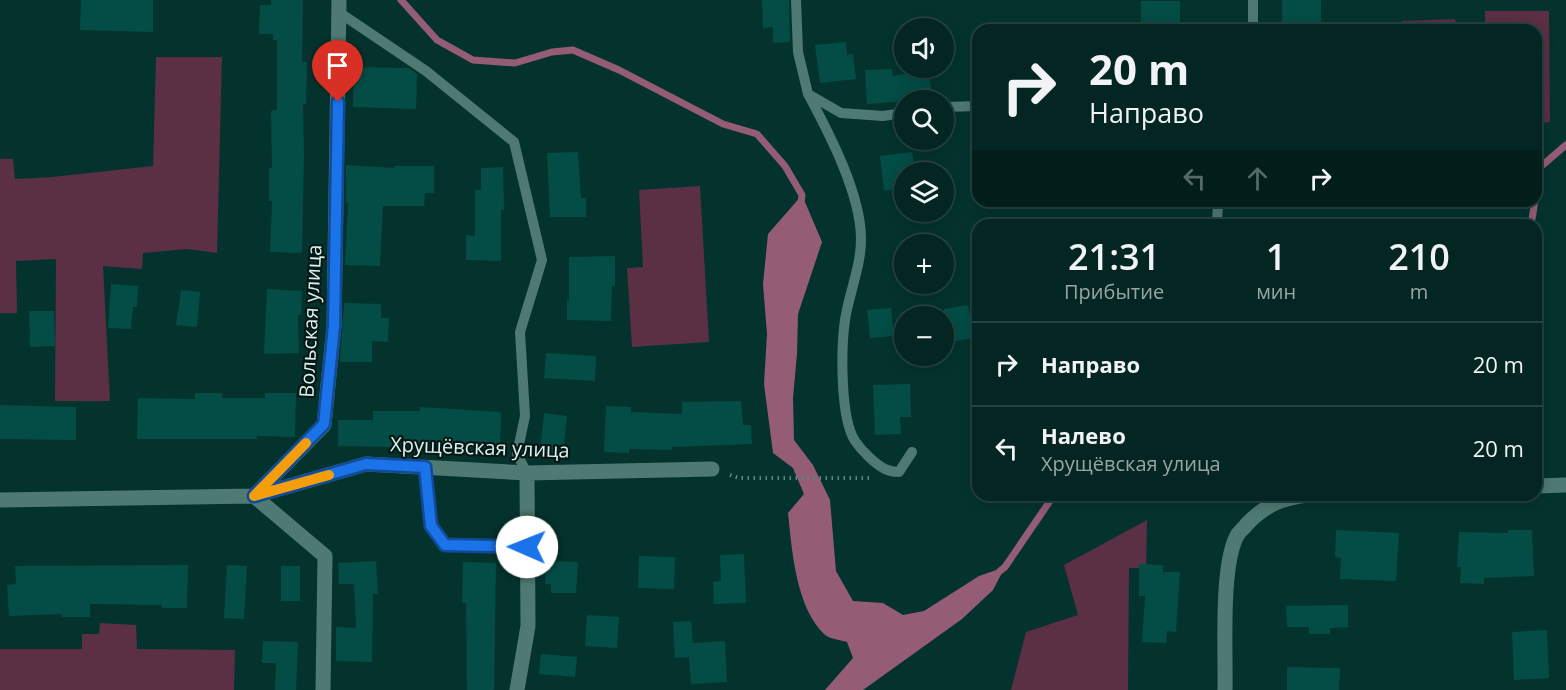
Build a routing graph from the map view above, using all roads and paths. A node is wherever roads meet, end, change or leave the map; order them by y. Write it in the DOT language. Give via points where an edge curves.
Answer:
graph roads {
  1 [pos="796,0"];
  2 [pos="1253,0"];
  3 [pos="339,6"];
  4 [pos="1252,24"];
  5 [pos="808,94"];
  6 [pos="972,105"];
  7 [pos="954,106"];
  8 [pos="894,114"];
  9 [pos="912,452"];
  10 [pos="425,467"];
  11 [pos="712,469"];
  12 [pos="527,473"];
  13 [pos="870,478"];
  14 [pos="1566,485"];
  15 [pos="1542,486"];
  16 [pos="254,496"];
  17 [pos="0,500"];
  18 [pos="1278,501"];
  19 [pos="527,547"];
  20 [pos="323,690"];
  21 [pos="517,690"];
  22 [pos="1225,690"];
  1 -- 5 [label="lane" via="798,52"];
  2 -- 4 [label="lane"];
  3 -- 12 [label="lane" via="514,142 542,260 520,332 525,416 517,454"];
  3 -- 16 [label="street, Вольская улица" via="334,326 324,424"];
  5 -- 8 [label="lane" via="841,113"];
  5 -- 9 [label="lane" via="848,178 861,238 845,319 846,417 855,440 886,470 899,472"];
  6 -- 7 [label="lane"];
  10 -- 12 [label="street, Хрущёвская улица"];
  10 -- 16 [label="street, Хрущёвская улица" via="366,464"];
  10 -- 19 [label="lane" via="431,526 445,545"];
  11 -- 12 [label="street, Хрущёвская улица"];
  11 -- 13 [label="path" via="739,478"];
  12 -- 19 [label="street"];
  14 -- 15 [label="street"];
  16 -- 17 [label="street, Хрущёвская улица"];
  16 -- 20 [label="street" via="325,556"];
  18 -- 22 [label="street" via="1256,514 1238,535 1227,570"];
  19 -- 21 [label="street" via="528,626"];
}
